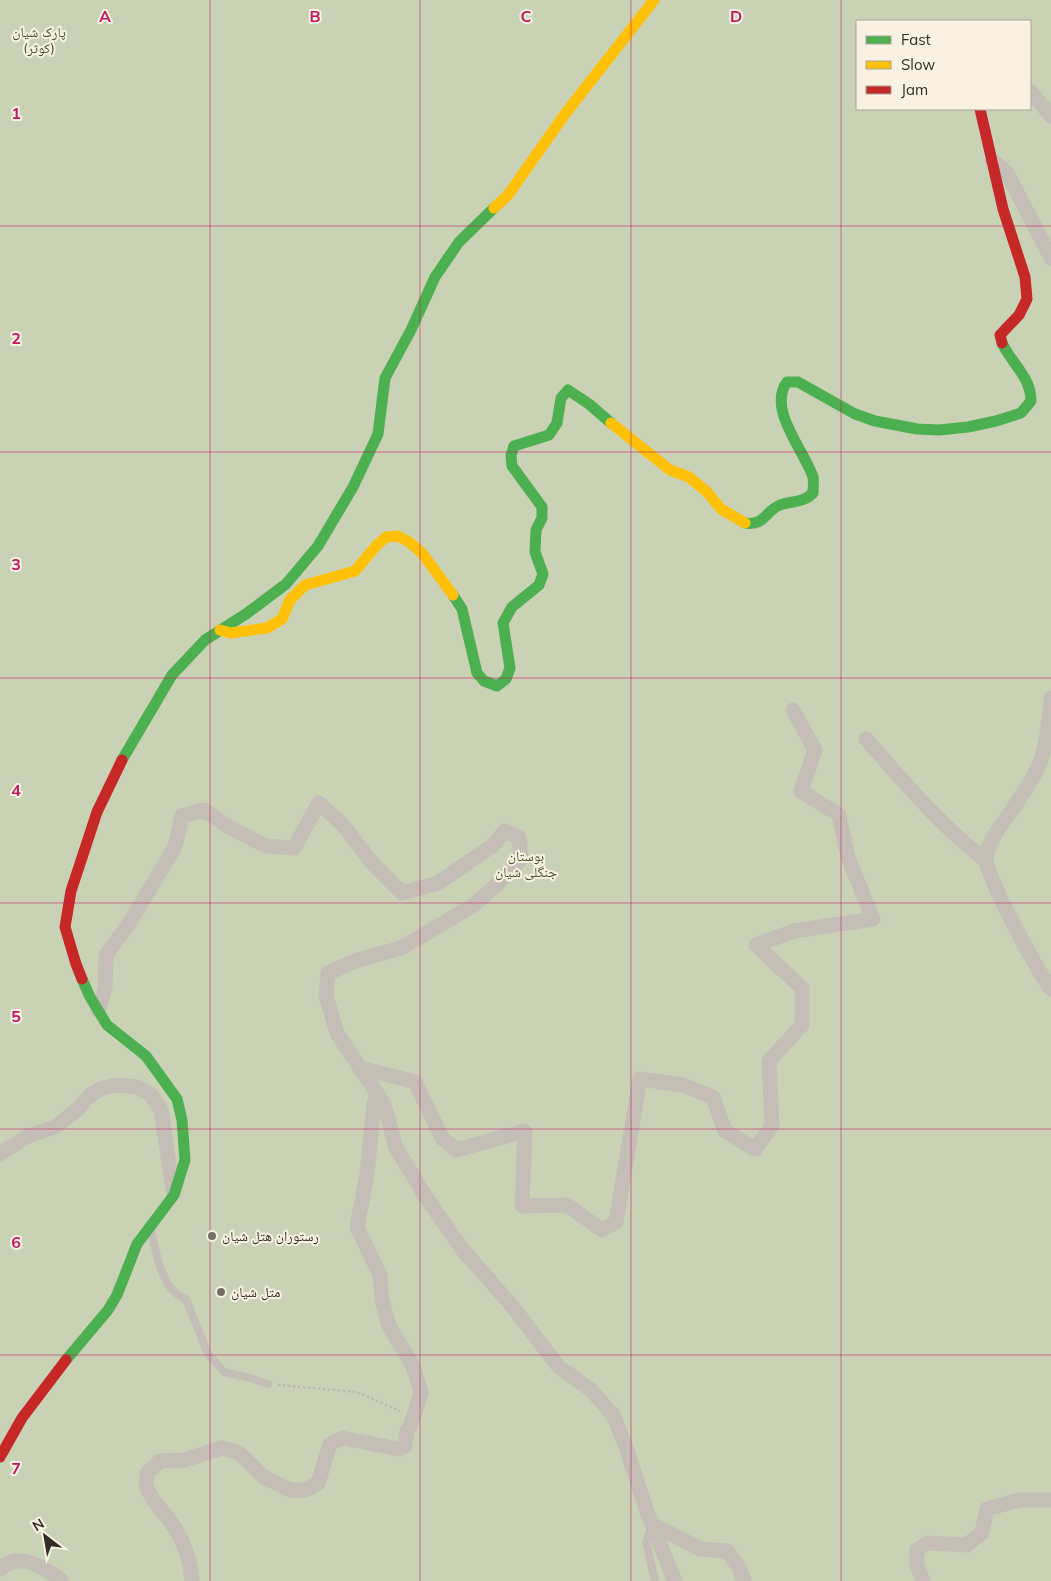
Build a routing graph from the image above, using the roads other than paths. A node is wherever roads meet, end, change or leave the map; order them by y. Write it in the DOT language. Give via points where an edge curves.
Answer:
graph roads {
  1 [pos="654,0"];
  2 [pos="1031,92"];
  3 [pos="980,110"];
  4 [pos="1051,116"];
  5 [pos="992,160"];
  6 [pos="1051,258"];
  7 [pos="220,630"];
  8 [pos="1051,698"];
  9 [pos="793,710"];
  10 [pos="866,739"];
  11 [pos="986,860"];
  12 [pos="1051,989"];
  13 [pos="98,1010"];
  14 [pos="361,1068"];
  15 [pos="377,1093"];
  16 [pos="0,1154"];
  17 [pos="174,1195"];
  18 [pos="150,1227"];
  19 [pos="268,1384"];
  20 [pos="0,1457"];
  21 [pos="1051,1500"];
  22 [pos="652,1524"];
  23 [pos="0,1569"];
  24 [pos="62,1581"];
  25 [pos="192,1581"];
  26 [pos="655,1581"];
  27 [pos="675,1581"];
  28 [pos="744,1581"];
  29 [pos="923,1581"];
  1 -- 7 [label="street" via="508,195 459,242 435,277 385,378 378,434 353,486 318,546 286,584"];
  2 -- 4 [label="street"];
  3 -- 5 [label="street"];
  5 -- 6 [label="street" via="1007,172"];
  5 -- 7 [label="street" via="1003,209 1025,277 1026,299 1019,315 1000,335 1007,356 1029,386 1031,401 1021,413 968,427 917,429 855,414 798,382 787,382 781,390 781,405 813,478 813,493 806,500 777,506 754,524 742,522 721,509 689,477 670,470 568,390 561,398 557,423 549,435 514,446 511,455 512,466 542,507 535,552 543,574 539,585 512,607 502,623 510,668 506,679 497,686 484,681 478,672 462,609 448,587 422,552 398,536 386,537 355,571 306,585 290,600 282,619 267,628 231,633"];
  7 -- 13 [label="street" via="204,640 172,675 117,768 96,812 71,891 65,926 76,964"];
  8 -- 11 [label="street" via="1039,764 1021,798 992,838"];
  9 -- 14 [label="street" via="815,750 801,791 839,815 848,857 873,920 794,931 756,945 802,988 802,1025 769,1061 772,1126 755,1149 725,1131 713,1098 682,1085 640,1080 616,1222 602,1230 567,1205 522,1206 525,1131 456,1150 442,1138 415,1082"];
  10 -- 11 [label="street" via="918,799"];
  11 -- 12 [label="street" via="1028,952"];
  13 -- 14 [label="street" via="105,989 106,955 175,847 182,816 204,810 266,846 294,848 319,802 344,825 373,864 402,893 438,883 492,846 505,831 519,838 521,859 474,905 401,948 358,960 328,973 326,996 337,1033"];
  13 -- 17 [label="street" via="107,1025 146,1056 177,1099 185,1160"];
  14 -- 15 [label="street"];
  15 -- 22 [label="street" via="384,1104 396,1148 462,1249 558,1366 591,1390 613,1415"];
  15 -- 25 [label="street" via="357,1227 380,1275 389,1326 412,1364 421,1393 407,1430 405,1446 399,1449 342,1438 330,1444 318,1483 306,1490 290,1490 275,1484 239,1453 222,1448 184,1460 160,1461 147,1472 146,1484 183,1544"];
  16 -- 17 [label="street" via="28,1136 55,1127 102,1088 118,1085 137,1088 151,1095 161,1110"];
  17 -- 18 [label="street"];
  18 -- 19 [label="lane" via="166,1283 178,1297 186,1299 208,1354 224,1372"];
  18 -- 20 [label="street" via="137,1244 108,1310 28,1409"];
  21 -- 29 [label="street" via="1019,1500 987,1509 982,1532 967,1545 928,1543 917,1550 917,1566"];
  22 -- 26 [label="lane" via="646,1542"];
  22 -- 27 [label="street"];
  22 -- 28 [label="street" via="700,1548 727,1551"];
  23 -- 24 [label="street" via="20,1560 37,1565"];
}
